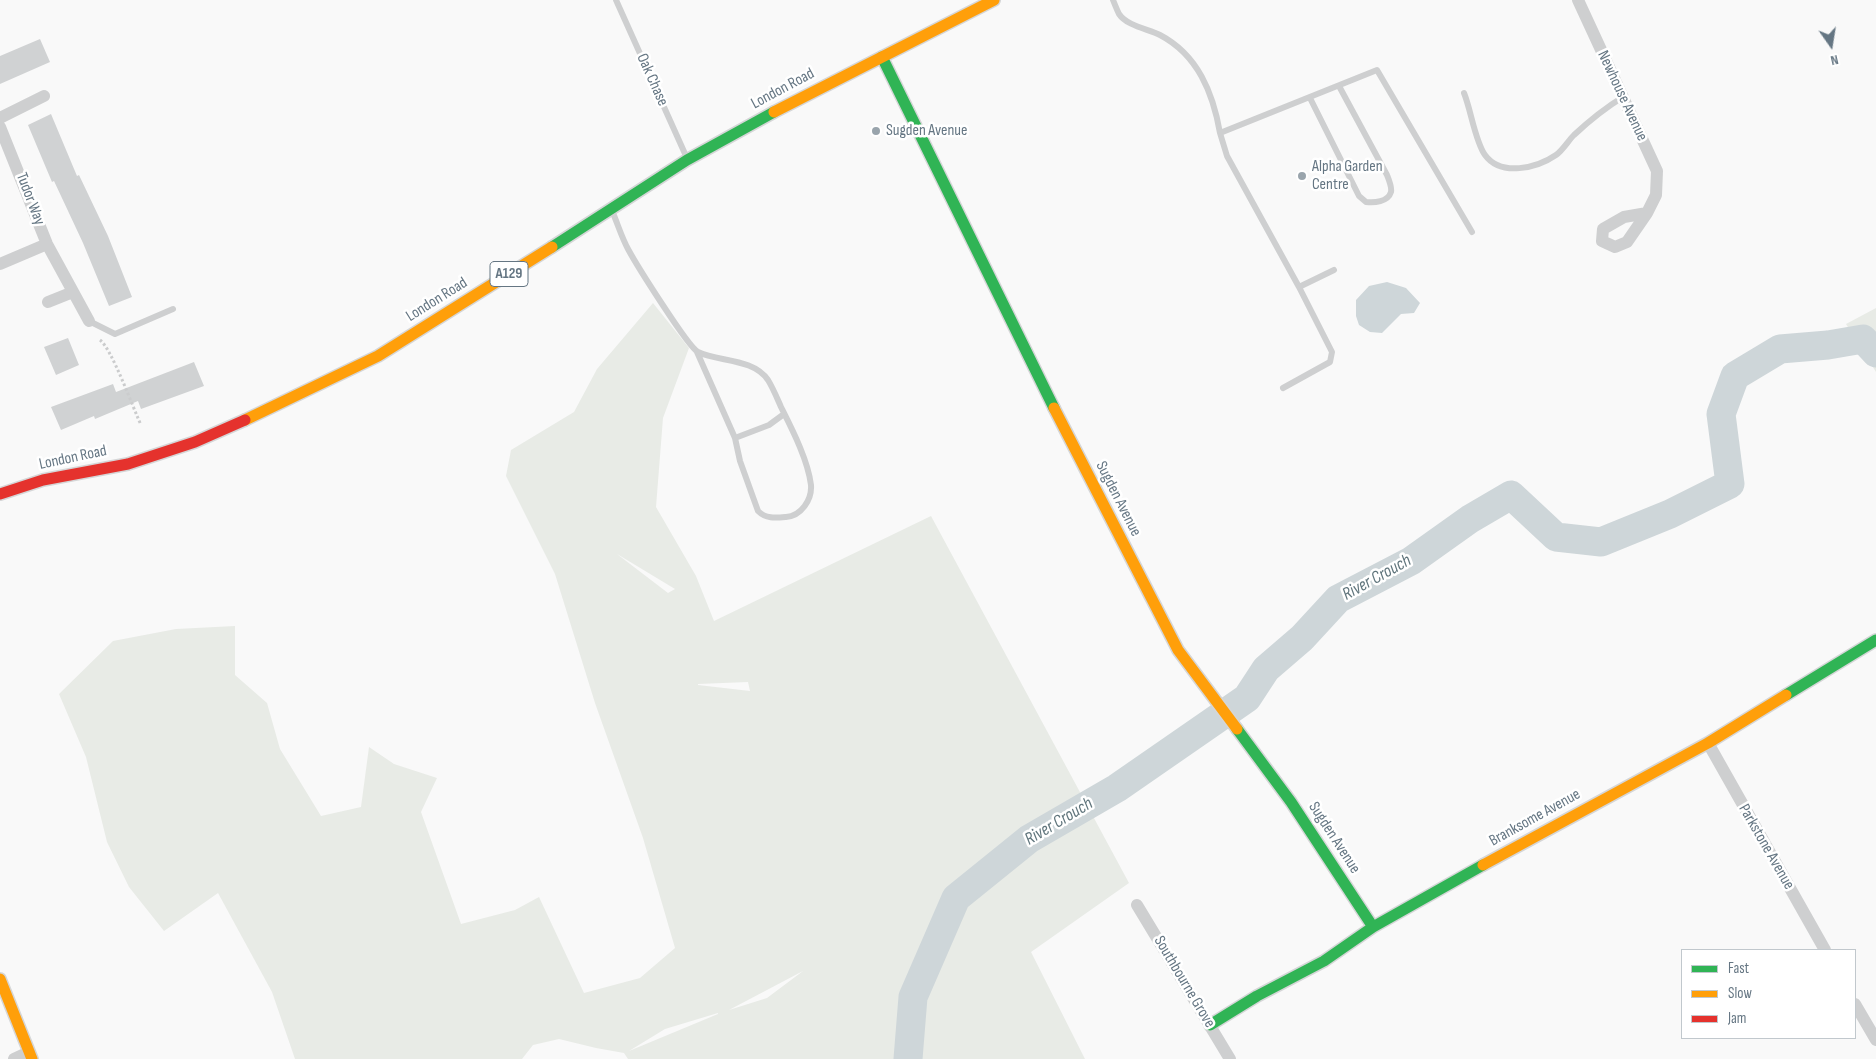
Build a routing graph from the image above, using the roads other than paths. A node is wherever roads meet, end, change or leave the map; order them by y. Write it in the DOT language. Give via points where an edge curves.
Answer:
graph roads {
  1 [pos="616,0"];
  2 [pos="994,0"];
  3 [pos="1113,0"];
  4 [pos="1578,0"];
  5 [pos="882,57"];
  6 [pos="1338,86"];
  7 [pos="1464,93"];
  8 [pos="44,96"];
  9 [pos="1623,97"];
  10 [pos="1310,98"];
  11 [pos="0,118"];
  12 [pos="0,127"];
  13 [pos="1220,133"];
  14 [pos="687,160"];
  15 [pos="612,210"];
  16 [pos="1647,213"];
  17 [pos="1472,232"];
  18 [pos="47,244"];
  19 [pos="0,264"];
  20 [pos="1334,270"];
  21 [pos="1299,287"];
  22 [pos="74,292"];
  23 [pos="48,302"];
  24 [pos="173,309"];
  25 [pos="89,321"];
  26 [pos="697,352"];
  27 [pos="1283,388"];
  28 [pos="784,414"];
  29 [pos="735,438"];
  30 [pos="0,494"];
  31 [pos="1876,640"];
  32 [pos="1708,744"];
  33 [pos="1138,905"];
  34 [pos="1373,927"];
  35 [pos="1823,949"];
  36 [pos="0,979"];
  37 [pos="1856,1006"];
  38 [pos="1210,1025"];
  39 [pos="1876,1040"];
  40 [pos="30,1055"];
  41 [pos="14,1059"];
  42 [pos="1230,1059"];
  1 -- 14 [label="lane, Oak Chase"];
  2 -- 5 [label="street, London Road / A129"];
  3 -- 13 [label="lane" via="1120,16 1131,24 1160,35 1193,60 1211,93"];
  4 -- 9 [label="street, Newhouse Avenue"];
  5 -- 14 [label="street, London Road / A129" via="800,97"];
  5 -- 34 [label="street, Sugden Avenue" via="1075,451 1178,650 1291,802"];
  6 -- 10 [label="lane"];
  6 -- 10 [label="lane" via="1387,175 1391,192 1379,202 1366,202 1359,196"];
  6 -- 17 [label="lane" via="1377,70"];
  7 -- 9 [label="lane" via="1486,156 1498,165 1512,168 1548,160 1605,108"];
  8 -- 11 [label="street"];
  9 -- 16 [label="street, Newhouse Avenue" via="1657,172 1656,195"];
  10 -- 13 [label="lane"];
  12 -- 18 [label="street, Tudor Way"];
  13 -- 21 [label="lane" via="1227,156"];
  14 -- 15 [label="street, London Road / A129"];
  15 -- 26 [label="lane" via="627,248"];
  15 -- 30 [label="street, London Road / A129" via="378,356 260,414 195,442 128,464 43,480"];
  18 -- 19 [label="street, Tudor Way"];
  18 -- 22 [label="street, Tudor Way"];
  20 -- 21 [label="lane"];
  21 -- 27 [label="lane" via="1332,352 1330,362"];
  22 -- 23 [label="street"];
  22 -- 25 [label="street, Tudor Way"];
  24 -- 25 [label="lane" via="115,334"];
  26 -- 28 [label="lane" via="736,362 763,374"];
  26 -- 29 [label="lane"];
  28 -- 29 [label="lane" via="769,425"];
  28 -- 29 [label="lane" via="800,449 811,486 802,510 791,517 774,518 758,511"];
  31 -- 32 [label="street, Branksome Avenue"];
  32 -- 34 [label="street, Branksome Avenue"];
  32 -- 35 [label="street, Parkstone Avenue"];
  33 -- 38 [label="street, Southbourne Grove"];
  34 -- 38 [label="street, Branksome Avenue" via="1324,961"];
  36 -- 40 [label="street"];
  37 -- 39 [label="street"];
  38 -- 42 [label="street, Southbourne Grove"];
  40 -- 41 [label="street"];
}
